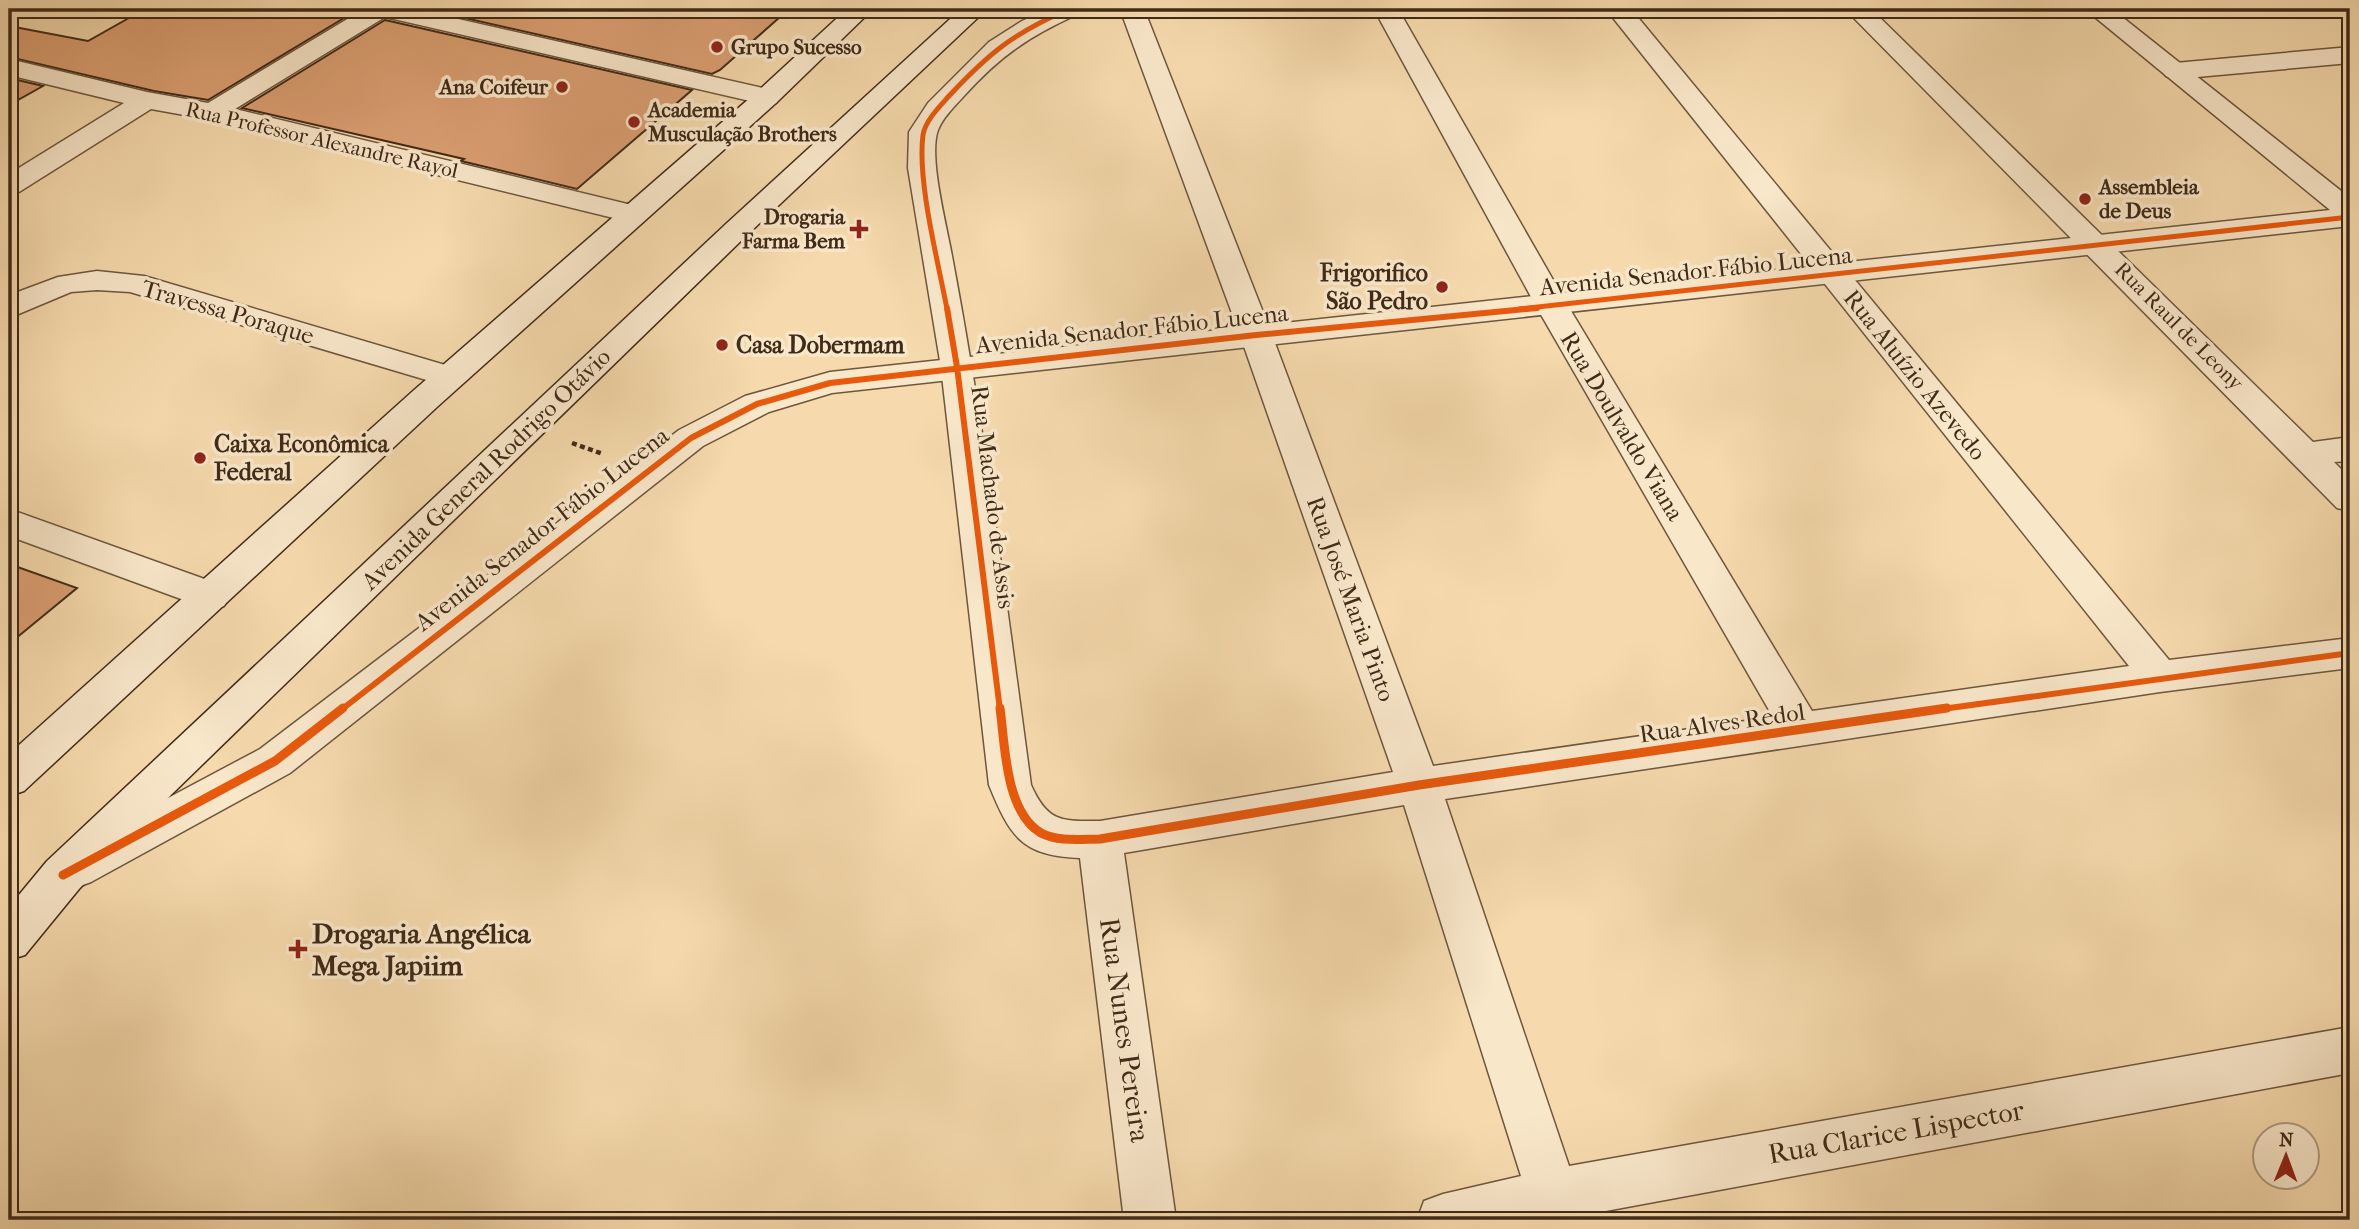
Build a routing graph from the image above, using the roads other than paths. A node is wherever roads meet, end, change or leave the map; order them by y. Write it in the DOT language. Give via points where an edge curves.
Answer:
graph roads {
  1 [pos="382,9"];
  2 [pos="861,9"];
  3 [pos="975,9"];
  4 [pos="1069,9"];
  5 [pos="1132,9"];
  6 [pos="1386,9"];
  7 [pos="1618,9"];
  8 [pos="1857,9"];
  9 [pos="2098,9"];
  10 [pos="2350,55"];
  11 [pos="9,67"];
  12 [pos="2175,71"];
  13 [pos="767,97"];
  14 [pos="147,100"];
  15 [pos="212,113"];
  16 [pos="9,186"];
  17 [pos="634,214"];
  18 [pos="2350,215"];
  19 [pos="2099,247"];
  20 [pos="1833,275"];
  21 [pos="1552,306"];
  22 [pos="9,309"];
  23 [pos="1256,335"];
  24 [pos="957,367"];
  25 [pos="450,377"];
  26 [pos="2350,449"];
  27 [pos="2306,454"];
  28 [pos="2350,499"];
  29 [pos="9,522"];
  30 [pos="211,596"];
  31 [pos="2350,653"];
  32 [pos="2160,677"];
  33 [pos="1802,731"];
  34 [pos="9,779"];
  35 [pos="1419,785"];
  36 [pos="1100,839"];
  37 [pos="63,876"];
  38 [pos="9,940"];
  39 [pos="2350,1050"];
  40 [pos="1553,1195"];
  41 [pos="1150,1220"];
  42 [pos="1443,1220"];
  1 -- 13 [label="street"];
  1 -- 15 [label="street"];
  2 -- 13 [label="street"];
  3 -- 37 [label="street, Avenida General Rodrigo Otávio" via="737,229"];
  4 -- 24 [label="street, Rua Machado de Assis" via="998,47 937,109 923,132 922,168"];
  5 -- 23 [label="street, Rua José Maria Pinto"];
  6 -- 21 [label="street, Rua Doulvaldo Viana"];
  7 -- 20 [label="street, Rua Aluízio Azevedo"];
  8 -- 19 [label="street, Rua Raul de Leony"];
  9 -- 12 [label="street"];
  10 -- 12 [label="street"];
  11 -- 14 [label="street, Rua Professor Alexandre Rayol"];
  12 -- 18 [label="street"];
  13 -- 17 [label="street"];
  14 -- 15 [label="street, Rua Professor Alexandre Rayol"];
  14 -- 16 [label="street"];
  15 -- 17 [label="street, Rua Professor Alexandre Rayol"];
  17 -- 25 [label="street"];
  18 -- 19 [label="street, Avenida Senador Fábio Lucena"];
  19 -- 20 [label="street, Avenida Senador Fábio Lucena"];
  19 -- 27 [label="street, Rua Raul de Leony"];
  20 -- 21 [label="street, Avenida Senador Fábio Lucena"];
  20 -- 32 [label="street, Rua Aluízio Azevedo"];
  21 -- 23 [label="street, Avenida Senador Fábio Lucena"];
  21 -- 33 [label="street, Rua Doulvaldo Viana"];
  22 -- 25 [label="street, Travessa Poraque" via="69,281 133,283"];
  23 -- 24 [label="street, Avenida Senador Fábio Lucena"];
  23 -- 35 [label="street, Rua José Maria Pinto"];
  24 -- 36 [label="street, Rua Machado de Assis" via="1010,785 1021,814 1035,831 1057,840"];
  24 -- 37 [label="street, Avenida Senador Fábio Lucena" via="830,383 757,404 691,438 275,761"];
  25 -- 30 [label="street"];
  26 -- 27 [label="street"];
  27 -- 28 [label="street, Rua Raul de Leony"];
  29 -- 30 [label="street"];
  30 -- 34 [label="street"];
  31 -- 32 [label="street, Rua Alves Redol"];
  32 -- 33 [label="street, Rua Alves Redol"];
  33 -- 35 [label="street, Rua Alves Redol"];
  35 -- 36 [label="street, Rua Alves Redol"];
  35 -- 40 [label="street, Rua José Maria Pinto"];
  36 -- 41 [label="street, Rua Nunes Pereira"];
  37 -- 38 [label="street, Avenida General Rodrigo Otávio"];
  39 -- 40 [label="street, Rua Clarice Lispector"];
  40 -- 42 [label="street, Rua Clarice Lispector"];
}
